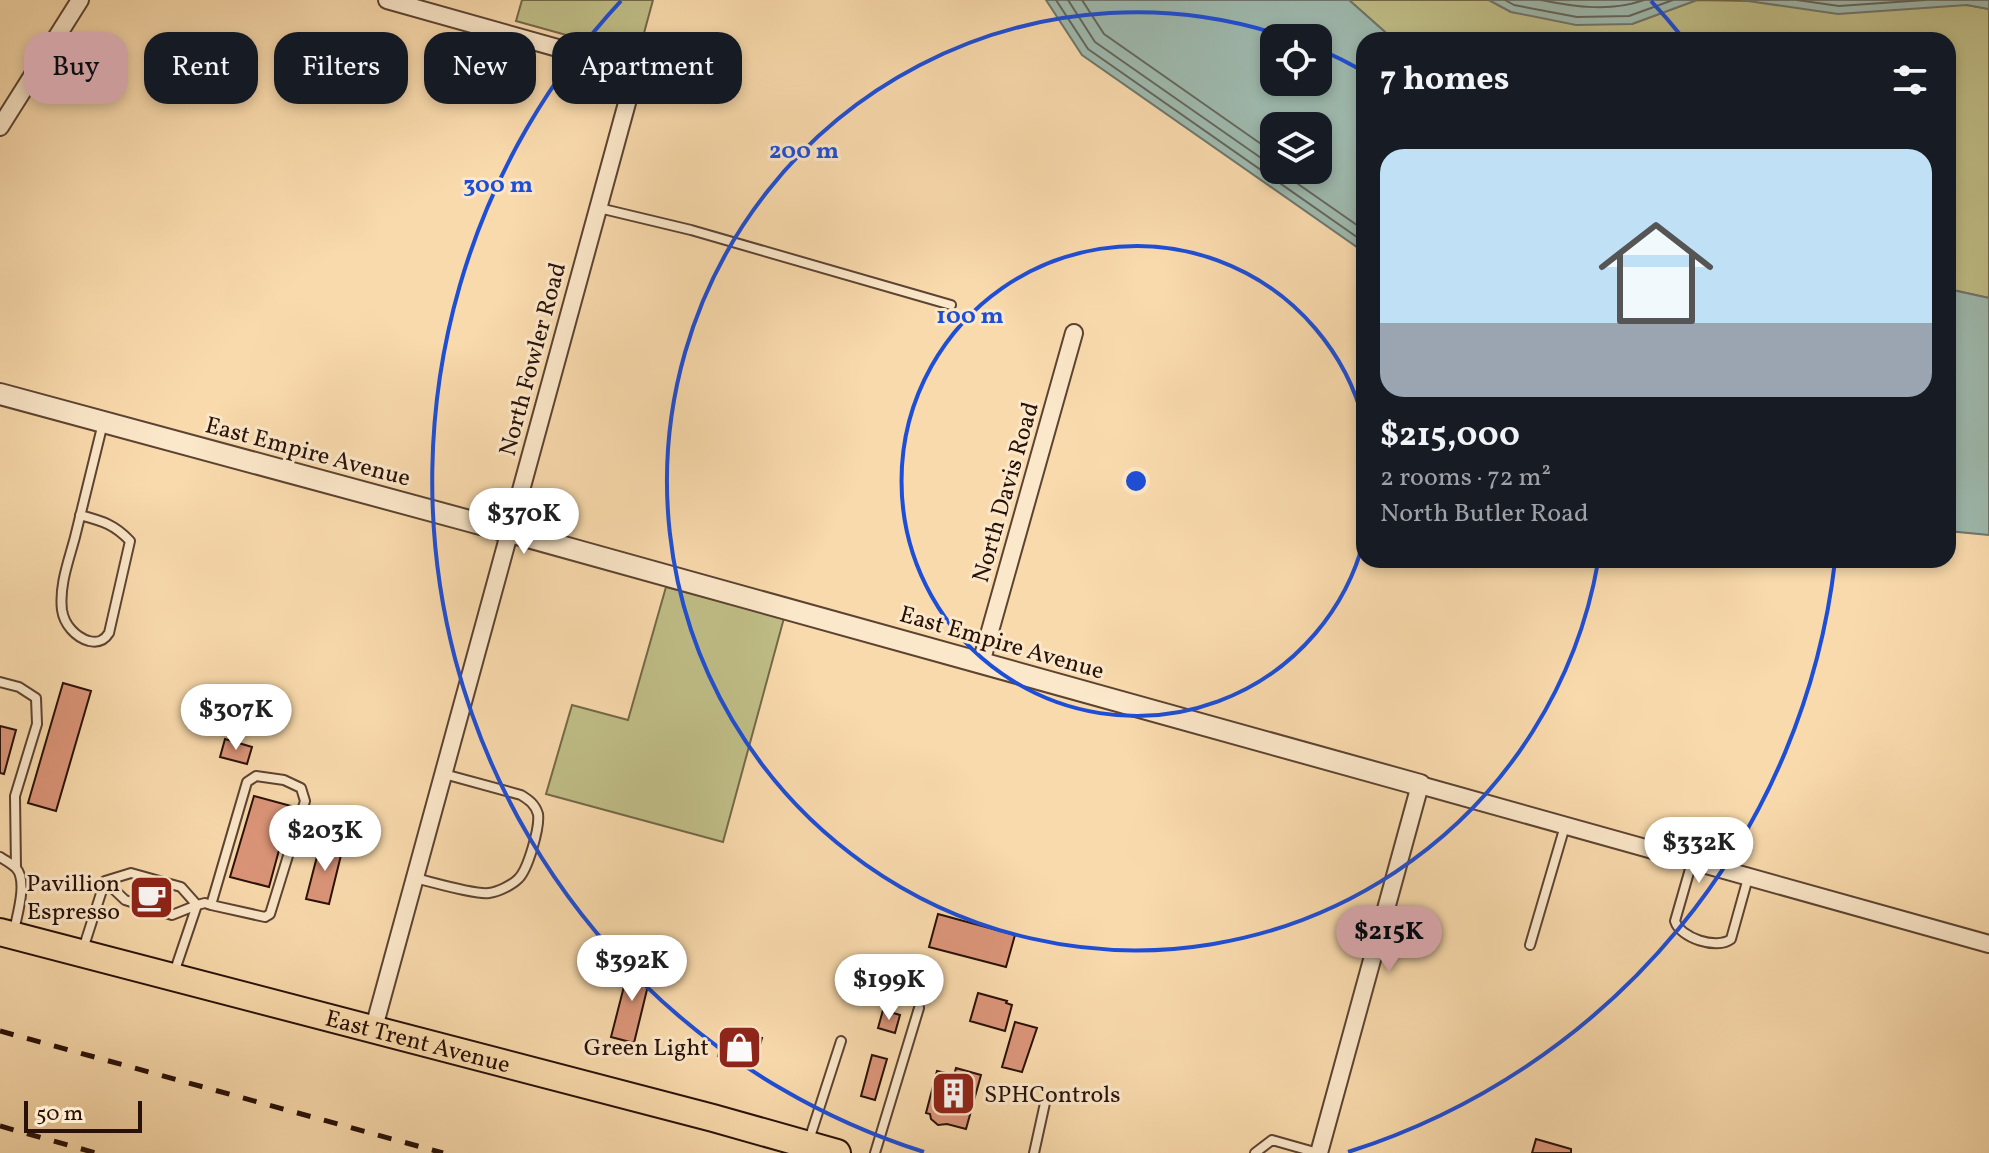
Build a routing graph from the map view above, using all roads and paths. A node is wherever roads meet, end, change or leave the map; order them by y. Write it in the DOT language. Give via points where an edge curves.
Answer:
graph roads {
  1 [pos="80,0"];
  2 [pos="387,0"];
  3 [pos="0,127"];
  4 [pos="599,208"];
  5 [pos="951,305"];
  6 [pos="1074,333"];
  7 [pos="0,394"];
  8 [pos="103,422"];
  9 [pos="80,515"];
  10 [pos="510,532"];
  11 [pos="981,663"];
  12 [pos="0,682"];
  13 [pos="444,774"];
  14 [pos="1420,785"];
  15 [pos="1565,826"];
  16 [pos="0,857"];
  17 [pos="1692,862"];
  18 [pos="16,868"];
  19 [pos="415,878"];
  20 [pos="1748,878"];
  21 [pos="105,881"];
  22 [pos="197,905"];
  23 [pos="211,905"];
  24 [pos="7,934"];
  25 [pos="1989,944"];
  26 [pos="1530,945"];
  27 [pos="81,954"];
  28 [pos="172,978"];
  29 [pos="919,1008"];
  30 [pos="373,1031"];
  31 [pos="841,1041"];
  32 [pos="1045,1103"];
  33 [pos="808,1145"];
  34 [pos="837,1153"];
  35 [pos="875,1153"];
  36 [pos="1034,1153"];
  37 [pos="1255,1153"];
  38 [pos="1319,1153"];
  1 -- 3 [label="street"];
  2 -- 4 [label="street, North Fowler Road" via="636,70"];
  4 -- 5 [label="lane"];
  4 -- 10 [label="street, North Fowler Road"];
  6 -- 11 [label="street, North Davis Road"];
  7 -- 8 [label="street, East Empire Avenue"];
  8 -- 9 [label="lane"];
  8 -- 10 [label="street, East Empire Avenue"];
  9 -- 9 [label="lane" via="62,588 62,612 82,639 96,642 109,633 130,541 109,523"];
  10 -- 11 [label="street, East Empire Avenue"];
  10 -- 13 [label="street, North Fowler Road"];
  11 -- 14 [label="street, East Empire Avenue"];
  12 -- 18 [label="lane" via="36,698 37,724 15,796"];
  13 -- 19 [label="street, North Fowler Road"];
  13 -- 19 [label="lane" via="532,802 538,815 528,861 518,879 488,893"];
  14 -- 15 [label="street, East Empire Avenue"];
  14 -- 38 [label="street"];
  15 -- 17 [label="street, East Empire Avenue"];
  15 -- 26 [label="lane"];
  16 -- 18 [label="lane"];
  17 -- 20 [label="street, East Empire Avenue"];
  17 -- 20 [label="lane" via="1675,921 1684,934 1717,945 1731,939"];
  18 -- 24 [label="lane" via="21,898"];
  19 -- 30 [label="street, North Fowler Road"];
  20 -- 25 [label="street, East Empire Avenue"];
  21 -- 22 [label="lane" via="131,873 181,887"];
  21 -- 22 [label="lane" via="125,900 172,915"];
  21 -- 27 [label="lane"];
  22 -- 23 [label="lane"];
  22 -- 28 [label="lane"];
  23 -- 23 [label="lane" via="270,914 305,801 301,788 256,776 247,782"];
  24 -- 27 [label="main road, East Trent Avenue"];
  27 -- 28 [label="main road, East Trent Avenue"];
  28 -- 30 [label="main road, East Trent Avenue"];
  29 -- 35 [label="lane"];
  30 -- 33 [label="main road, East Trent Avenue"];
  31 -- 33 [label="lane"];
  32 -- 36 [label="lane"];
  33 -- 34 [label="main road, East Trent Avenue"];
  37 -- 38 [label="lane" via="1272,1140"];
}
